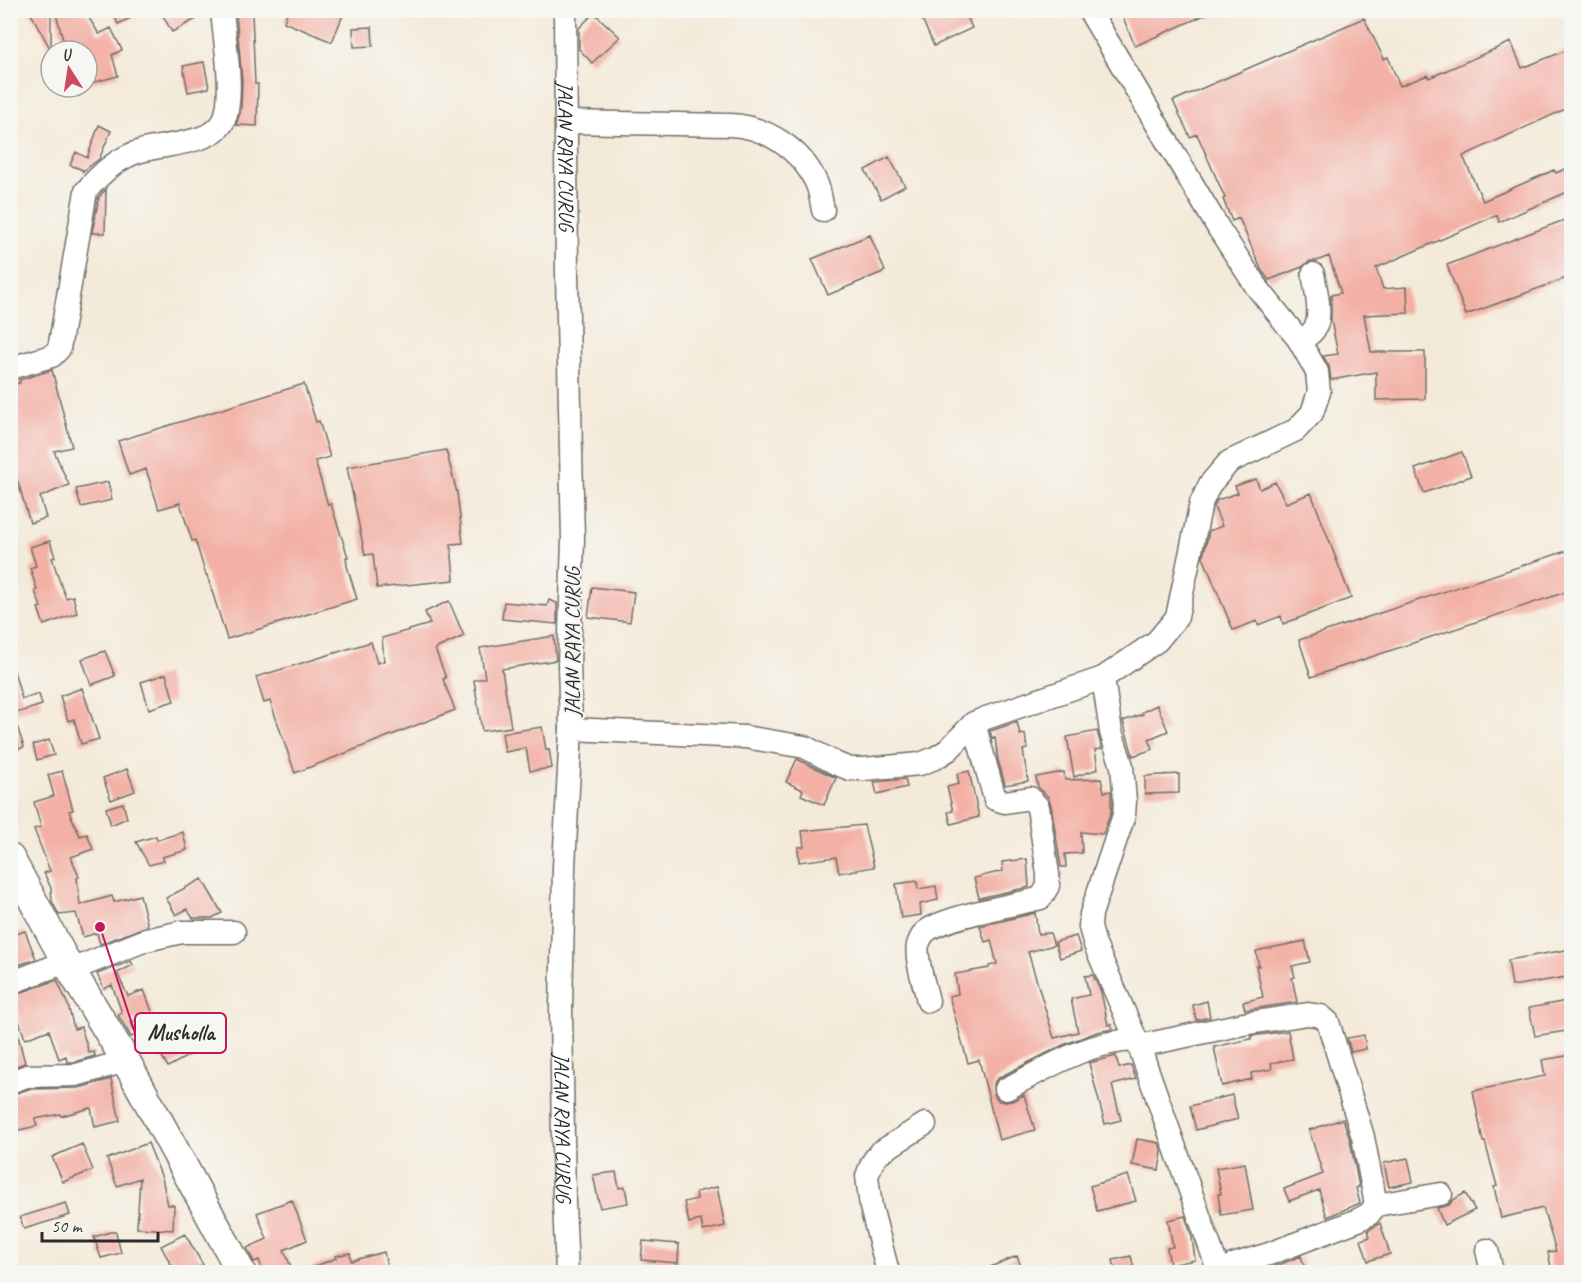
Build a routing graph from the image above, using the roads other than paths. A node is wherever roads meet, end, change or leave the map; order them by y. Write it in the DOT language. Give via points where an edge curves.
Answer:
graph roads {
  1 [pos="222,10"];
  2 [pos="565,10"];
  3 [pos="1089,10"];
  4 [pos="566,122"];
  5 [pos="823,210"];
  6 [pos="1313,274"];
  7 [pos="1299,340"];
  8 [pos="10,368"];
  9 [pos="1103,678"];
  10 [pos="974,723"];
  11 [pos="571,729"];
  12 [pos="10,858"];
  13 [pos="234,932"];
  14 [pos="69,966"];
  15 [pos="10,983"];
  16 [pos="928,1001"];
  17 [pos="1137,1043"];
  18 [pos="126,1061"];
  19 [pos="10,1082"];
  20 [pos="1006,1089"];
  21 [pos="925,1124"];
  22 [pos="1441,1194"];
  23 [pos="1376,1205"];
  24 [pos="1487,1250"];
  25 [pos="241,1272"];
  26 [pos="567,1272"];
  27 [pos="888,1272"];
  28 [pos="1220,1272"];
  29 [pos="1492,1272"];
  1 -- 8 [label="street" via="229,91 224,121 204,137 140,151 122,159 96,180 86,192 59,350 52,356"];
  2 -- 4 [label="street, JALAN RAYA CURUG"];
  3 -- 7 [label="street" via="1219,229 1256,286"];
  4 -- 5 [label="street" via="730,124 759,129 802,159 817,183"];
  4 -- 11 [label="street, JALAN RAYA CURUG" via="573,539"];
  6 -- 7 [label="street" via="1318,306 1316,324 1312,333"];
  7 -- 9 [label="street" via="1317,372 1319,392 1312,413 1296,430 1229,462 1210,484 1201,502 1177,617 1156,641"];
  9 -- 10 [label="street"];
  9 -- 17 [label="street" via="1111,732 1122,766 1125,815 1090,927"];
  10 -- 11 [label="street" via="948,750 920,764 864,770 837,765 805,747 745,736"];
  10 -- 16 [label="street" via="995,799 1030,798 1038,807 1048,886 1041,898 968,915 925,932 917,952"];
  11 -- 26 [label="street, JALAN RAYA CURUG" via="561,1009"];
  12 -- 14 [label="main road"];
  13 -- 14 [label="street" via="182,932"];
  14 -- 15 [label="street"];
  14 -- 18 [label="main road"];
  17 -- 20 [label="street" via="1120,1040 1067,1057"];
  17 -- 23 [label="street" via="1308,1014 1325,1019 1363,1137"];
  17 -- 28 [label="street"];
  18 -- 19 [label="street" via="76,1075 27,1076"];
  18 -- 25 [label="main road"];
  21 -- 27 [label="street" via="879,1153 867,1176"];
  22 -- 23 [label="street"];
  23 -- 28 [label="street" via="1358,1220"];
  24 -- 29 [label="street"];
}
